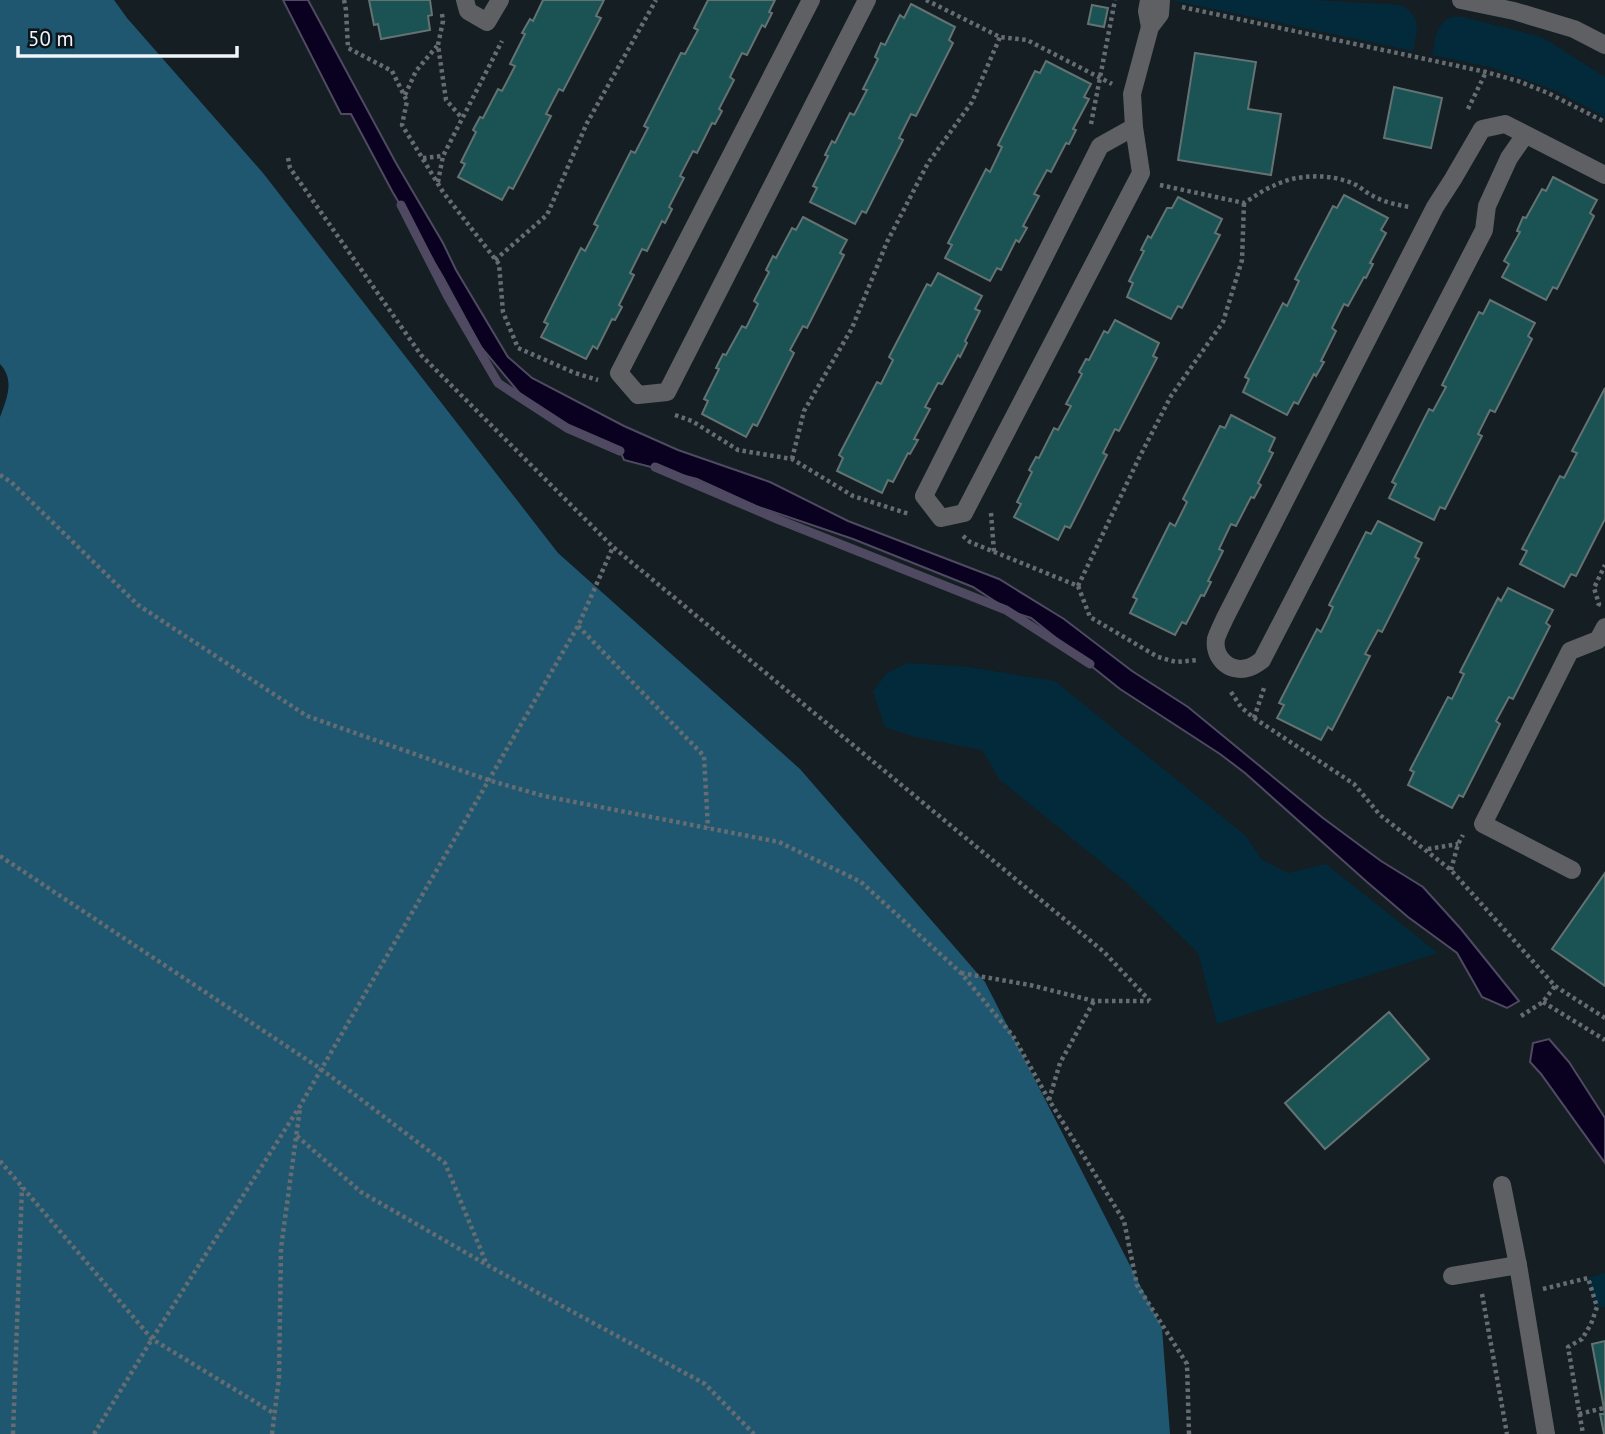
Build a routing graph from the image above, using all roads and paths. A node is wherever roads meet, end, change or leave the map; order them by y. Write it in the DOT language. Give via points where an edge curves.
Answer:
graph roads {
  1 [pos="465,0"];
  2 [pos="500,0"];
  3 [pos="656,0"];
  4 [pos="811,0"];
  5 [pos="867,0"];
  6 [pos="926,0"];
  7 [pos="1461,0"];
  8 [pos="1157,1"];
  9 [pos="442,10"];
  10 [pos="505,36"];
  11 [pos="1000,37"];
  12 [pos="438,45"];
  13 [pos="1605,45"];
  14 [pos="1132,94"];
  15 [pos="405,95"];
  16 [pos="462,118"];
  17 [pos="1605,122"];
  18 [pos="1135,127"];
  19 [pos="1525,135"];
  20 [pos="443,156"];
  21 [pos="288,158"];
  22 [pos="423,158"];
  23 [pos="1141,173"];
  24 [pos="1605,175"];
  25 [pos="438,183"];
  26 [pos="1244,203"];
  27 [pos="1435,207"];
  28 [pos="495,260"];
  29 [pos="792,459"];
  30 [pos="0,475"];
  31 [pos="613,547"];
  32 [pos="1078,586"];
  33 [pos="578,626"];
  34 [pos="1605,627"];
  35 [pos="488,780"];
  36 [pos="709,828"];
  37 [pos="1465,830"];
  38 [pos="1458,844"];
  39 [pos="1426,850"];
  40 [pos="0,856"];
  41 [pos="1451,870"];
  42 [pos="1572,870"];
  43 [pos="961,973"];
  44 [pos="1555,986"];
  45 [pos="1094,1001"];
  46 [pos="1543,1002"];
  47 [pos="1521,1016"];
  48 [pos="1605,1040"];
  49 [pos="321,1069"];
  50 [pos="1049,1100"];
  51 [pos="300,1106"];
  52 [pos="297,1136"];
  53 [pos="0,1161"];
  54 [pos="1502,1185"];
  55 [pos="22,1186"];
  56 [pos="487,1265"];
  57 [pos="1518,1265"];
  58 [pos="1478,1271"];
  59 [pos="1452,1276"];
  60 [pos="1523,1295"];
  61 [pos="152,1339"];
  62 [pos="1604,1408"];
  63 [pos="275,1414"];
  64 [pos="1579,1414"];
  65 [pos="13,1434"];
  66 [pos="94,1434"];
  67 [pos="272,1434"];
  68 [pos="754,1434"];
  69 [pos="1189,1434"];
  70 [pos="1507,1434"];
  71 [pos="1546,1434"];
  72 [pos="1583,1434"];
  1 -- 2 [label="street" via="468,11 488,22"];
  3 -- 28 [label="path" via="587,123 547,215"];
  4 -- 5 [label="street" via="619,373 638,396 667,391"];
  6 -- 11 [label="path"];
  7 -- 13 [label="street" via="1574,29"];
  8 -- 14 [label="street" via="1160,14 1150,27"];
  8 -- 17 [label="path" via="1486,72 1548,93"];
  9 -- 12 [label="path"];
  10 -- 16 [label="path"];
  11 -- 14 [label="path" via="1027,40"];
  11 -- 29 [label="path" via="972,102 928,163 887,242 852,328 804,411"];
  12 -- 15 [label="path" via="416,71"];
  12 -- 16 [label="path" via="446,100"];
  14 -- 18 [label="street"];
  16 -- 20 [label="path"];
  18 -- 23 [label="street"];
  18 -- 23 [label="street" via="1100,146 923,496 941,518 964,513"];
  19 -- 24 [label="street"];
  19 -- 27 [label="street" via="1505,124 1482,129"];
  19 -- 27 [label="street" via="1487,206 1484,230 1262,660 1247,668 1222,663 1216,640 1225,618"];
  20 -- 22 [label="path"];
  20 -- 25 [label="path"];
  21 -- 31 [label="path" via="290,168 421,355"];
  23 -- 26 [label="path" via="1160,186"];
  26 -- 27 [label="path" via="1286,181 1317,177 1354,184 1394,205"];
  26 -- 32 [label="path" via="1242,260 1223,322 1171,396"];
  30 -- 35 [label="path" via="138,605 307,716"];
  31 -- 33 [label="path"];
  31 -- 45 [label="path" via="1104,952 1150,1001"];
  33 -- 35 [label="path"];
  33 -- 36 [label="path" via="704,756"];
  34 -- 42 [label="street" via="1598,640 1570,651 1483,824"];
  35 -- 36 [label="path" via="544,796"];
  35 -- 49 [label="path"];
  36 -- 43 [label="path" via="779,842 861,882"];
  37 -- 38 [label="path"];
  38 -- 39 [label="path"];
  38 -- 41 [label="path"];
  40 -- 49 [label="path"];
  43 -- 45 [label="path"];
  43 -- 50 [label="path" via="1013,1036"];
  44 -- 46 [label="path"];
  45 -- 50 [label="path" via="1060,1063"];
  46 -- 47 [label="path"];
  46 -- 48 [label="path"];
  49 -- 51 [label="path"];
  49 -- 56 [label="path" via="445,1163"];
  50 -- 69 [label="path" via="1124,1221 1137,1285 1187,1364"];
  51 -- 52 [label="path"];
  51 -- 61 [label="path"];
  52 -- 56 [label="path" via="361,1192"];
  52 -- 63 [label="path" via="281,1248"];
  53 -- 55 [label="path"];
  54 -- 57 [label="street"];
  55 -- 61 [label="path"];
  55 -- 65 [label="path"];
  56 -- 68 [label="path" via="705,1384"];
  57 -- 58 [label="street"];
  57 -- 60 [label="street"];
  58 -- 59 [label="street"];
  58 -- 70 [label="path"];
  60 -- 64 [label="path" via="1588,1278 1597,1307 1582,1339 1568,1347"];
  60 -- 71 [label="street"];
  61 -- 63 [label="path"];
  61 -- 66 [label="path"];
  62 -- 64 [label="path"];
  63 -- 67 [label="path"];
  64 -- 72 [label="path"];
}
